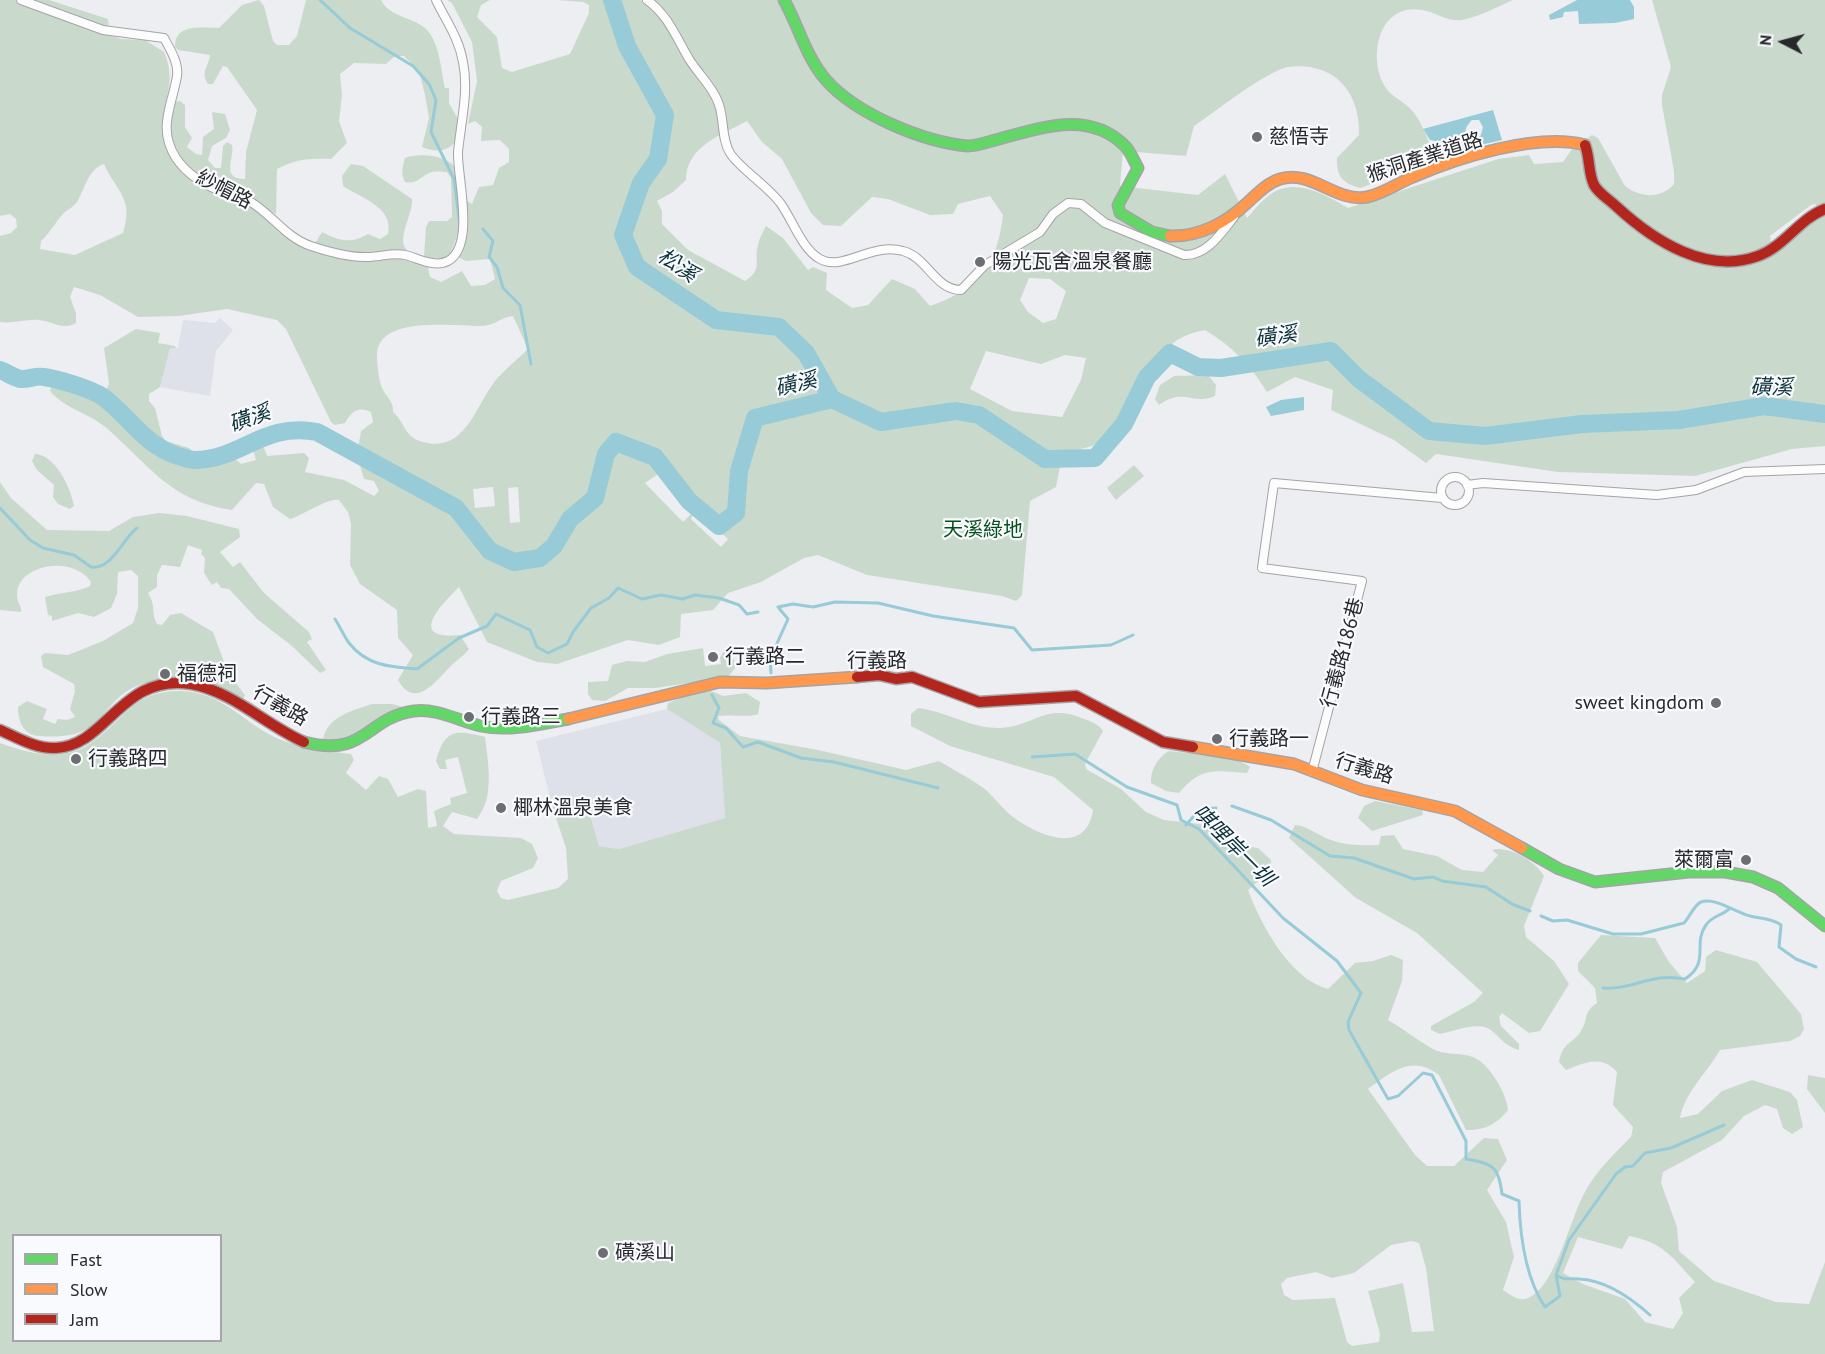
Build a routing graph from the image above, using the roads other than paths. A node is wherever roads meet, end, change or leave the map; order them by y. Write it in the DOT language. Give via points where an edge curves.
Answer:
graph roads {
  1 [pos="21,0"];
  2 [pos="436,0"];
  3 [pos="647,0"];
  4 [pos="784,0"];
  5 [pos="1240,208"];
  6 [pos="1825,209"];
  7 [pos="1825,469"];
  8 [pos="1483,483"];
  9 [pos="1467,485"];
  10 [pos="1441,488"];
  11 [pos="1468,494"];
  12 [pos="1421,498"];
  13 [pos="1442,498"];
  14 [pos="0,730"];
  15 [pos="1312,771"];
  16 [pos="1825,926"];
  1 -- 2 [label="street, 紗帽路" via="104,30 164,38 178,74 166,125 168,140 175,157 201,183 248,200 289,235 309,246 363,257 403,254 438,263 448,261 456,253 461,239 464,210 458,154 465,75 456,35"];
  3 -- 5 [label="street" via="675,30 689,59 707,82 720,106 724,137 731,154 780,202 819,259 842,262 874,249 906,251 943,284 961,290 985,265 1040,232 1053,214 1068,203 1081,204 1105,223 1184,255 1195,255 1218,237"];
  4 -- 5 [label="street, 猴洞產業道路" via="808,55 825,79 843,97 911,133 970,146 1049,126 1080,123 1098,128 1125,145 1138,168 1118,205 1120,213 1128,219 1183,238 1192,237"];
  5 -- 6 [label="street, 猴洞產業道路" via="1280,179 1299,177 1348,198 1366,196 1422,173 1497,152 1570,140 1585,144 1594,185 1630,221 1675,250 1723,262 1757,258 1781,245 1802,223"];
  7 -- 8 [label="street" via="1744,472 1696,490 1657,495"];
  8 -- 9 [label="street"];
  8 -- 11 [label="street"];
  9 -- 10 [label="street" via="1460,478 1451,478"];
  9 -- 11 [label="street"];
  10 -- 12 [label="street"];
  10 -- 13 [label="street"];
  11 -- 13 [label="street" via="1463,503 1454,506"];
  12 -- 13 [label="street, 行義路186巷"];
  12 -- 15 [label="street, 行義路186巷" via="1274,483 1262,568 1362,581"];
  14 -- 15 [label="street, 行義路" via="30,746 66,746 90,736 149,686 193,683 221,693 300,741 336,747 353,743 414,711 500,728 605,711 729,681 912,676 979,702 1076,696 1163,742 1282,762"];
  15 -- 16 [label="street, 行義路" via="1362,790 1455,811 1559,869 1595,882 1689,873 1725,872 1753,877 1779,888"];
}
